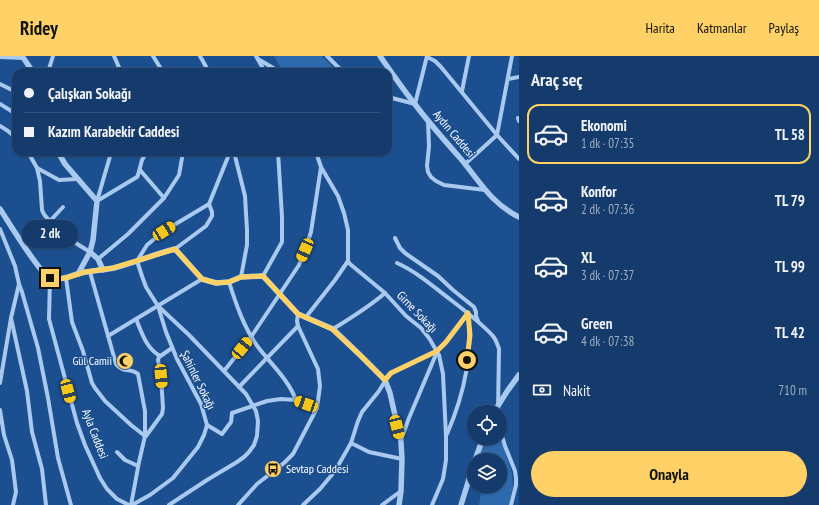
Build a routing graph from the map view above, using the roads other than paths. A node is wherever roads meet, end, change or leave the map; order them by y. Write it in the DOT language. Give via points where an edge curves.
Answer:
graph roads {
  1 [pos="53,56"];
  2 [pos="114,56"];
  3 [pos="153,56"];
  4 [pos="200,56"];
  5 [pos="328,56"];
  6 [pos="380,56"];
  7 [pos="469,56"];
  8 [pos="512,56"];
  9 [pos="23,57"];
  10 [pos="257,57"];
  11 [pos="427,57"];
  12 [pos="0,58"];
  13 [pos="30,68"];
  14 [pos="49,68"];
  15 [pos="118,68"];
  16 [pos="160,68"];
  17 [pos="207,68"];
  18 [pos="263,68"];
  19 [pos="274,68"];
  20 [pos="339,68"];
  21 [pos="388,68"];
  22 [pos="392,73"];
  23 [pos="519,77"];
  24 [pos="508,80"];
  25 [pos="0,84"];
  26 [pos="12,90"];
  27 [pos="462,91"];
  28 [pos="392,98"];
  29 [pos="0,104"];
  30 [pos="414,104"];
  31 [pos="12,112"];
  32 [pos="428,120"];
  33 [pos="0,126"];
  34 [pos="12,135"];
  35 [pos="498,136"];
  36 [pos="30,156"];
  37 [pos="60,156"];
  38 [pos="110,156"];
  39 [pos="144,156"];
  40 [pos="182,156"];
  41 [pos="228,156"];
  42 [pos="235,156"];
  43 [pos="278,156"];
  44 [pos="317,156"];
  45 [pos="519,159"];
  46 [pos="465,164"];
  47 [pos="321,167"];
  48 [pos="38,168"];
  49 [pos="140,170"];
  50 [pos="77,179"];
  51 [pos="485,190"];
  52 [pos="164,198"];
  53 [pos="97,201"];
  54 [pos="209,204"];
  55 [pos="63,207"];
  56 [pos="0,209"];
  57 [pos="519,217"];
  58 [pos="50,222"];
  59 [pos="0,229"];
  60 [pos="395,238"];
  61 [pos="175,249"];
  62 [pos="90,252"];
  63 [pos="98,259"];
  64 [pos="137,261"];
  65 [pos="348,261"];
  66 [pos="397,263"];
  67 [pos="103,270"];
  68 [pos="90,272"];
  69 [pos="78,274"];
  70 [pos="263,276"];
  71 [pos="241,277"];
  72 [pos="50,278"];
  73 [pos="66,278"];
  74 [pos="202,279"];
  75 [pos="229,282"];
  76 [pos="19,284"];
  77 [pos="385,293"];
  78 [pos="280,294"];
  79 [pos="158,306"];
  80 [pos="468,313"];
  81 [pos="298,314"];
  82 [pos="306,317"];
  83 [pos="11,318"];
  84 [pos="136,319"];
  85 [pos="478,322"];
  86 [pos="298,326"];
  87 [pos="332,329"];
  88 [pos="108,336"];
  89 [pos="251,337"];
  90 [pos="172,348"];
  91 [pos="437,351"];
  92 [pos="160,356"];
  93 [pos="267,358"];
  94 [pos="224,372"];
  95 [pos="519,375"];
  96 [pos="385,380"];
  97 [pos="0,384"];
  98 [pos="238,387"];
  99 [pos="296,400"];
  100 [pos="498,405"];
  101 [pos="254,406"];
  102 [pos="317,408"];
  103 [pos="0,410"];
  104 [pos="207,425"];
  105 [pos="145,436"];
  106 [pos="446,436"];
  107 [pos="401,442"];
  108 [pos="351,443"];
  109 [pos="504,445"];
  110 [pos="117,452"];
  111 [pos="402,459"];
  112 [pos="138,466"];
  113 [pos="467,485"];
  114 [pos="401,491"];
  115 [pos="13,505"];
  116 [pos="46,505"];
  117 [pos="71,505"];
  118 [pos="130,505"];
  119 [pos="169,505"];
  120 [pos="238,505"];
  121 [pos="303,505"];
  122 [pos="382,505"];
  123 [pos="399,505"];
  124 [pos="432,505"];
  125 [pos="461,505"];
  126 [pos="511,505"];
  1 -- 14 [label="street"];
  2 -- 15 [label="street"];
  3 -- 16 [label="street"];
  4 -- 17 [label="street"];
  5 -- 20 [label="street"];
  6 -- 21 [label="street, Aydın Caddesi"];
  7 -- 27 [label="street"];
  8 -- 24 [label="street"];
  9 -- 12 [label="street"];
  9 -- 13 [label="street"];
  10 -- 18 [label="street"];
  10 -- 19 [label="street"];
  11 -- 27 [label="street" via="435,61"];
  11 -- 30 [label="street"];
  22 -- 30 [label="street, Aydın Caddesi"];
  23 -- 24 [label="street"];
  24 -- 35 [label="street"];
  25 -- 26 [label="street"];
  27 -- 35 [label="street"];
  28 -- 30 [label="street"];
  29 -- 31 [label="street"];
  30 -- 32 [label="street, Aydın Caddesi"];
  32 -- 46 [label="street, Aydın Caddesi"];
  32 -- 51 [label="street" via="427,166 431,177 444,186"];
  33 -- 34 [label="street"];
  35 -- 45 [label="street"];
  35 -- 46 [label="street"];
  36 -- 48 [label="street"];
  37 -- 50 [label="street"];
  38 -- 53 [label="street"];
  39 -- 49 [label="street"];
  40 -- 52 [label="street" via="179,175"];
  41 -- 54 [label="street"];
  42 -- 71 [label="street" via="245,196 247,230"];
  43 -- 70 [label="street" via="282,242"];
  44 -- 47 [label="street"];
  46 -- 51 [label="street, Aydın Caddesi"];
  47 -- 65 [label="street" via="338,196 344,213 348,230"];
  47 -- 78 [label="street" via="313,222 305,250"];
  48 -- 50 [label="street" via="59,180"];
  48 -- 58 [label="street" via="42,212"];
  49 -- 52 [label="street"];
  49 -- 53 [label="street" via="135,179"];
  50 -- 53 [label="street"];
  51 -- 57 [label="street, Aydın Caddesi" via="496,202"];
  52 -- 63 [label="street" via="128,234"];
  53 -- 62 [label="street"];
  54 -- 61 [label="street" via="212,216 206,226"];
  54 -- 64 [label="street" via="164,231 147,245"];
  55 -- 58 [label="street"];
  56 -- 72 [label="street" via="40,268"];
  58 -- 62 [label="street" via="74,243"];
  59 -- 76 [label="street" via="15,266"];
  60 -- 85 [label="street" via="405,253 438,276 474,307"];
  61 -- 64 [label="street"];
  61 -- 74 [label="street"];
  62 -- 63 [label="street"];
  62 -- 69 [label="street"];
  63 -- 67 [label="street"];
  64 -- 67 [label="street"];
  64 -- 79 [label="street, Şahinler Sokağı" via="146,287"];
  65 -- 77 [label="street, Girne Sokağı"];
  65 -- 82 [label="street"];
  66 -- 80 [label="street" via="436,288"];
  67 -- 68 [label="street"];
  68 -- 69 [label="street"];
  68 -- 88 [label="street"];
  69 -- 73 [label="street"];
  70 -- 71 [label="street"];
  70 -- 78 [label="street"];
  71 -- 75 [label="street"];
  72 -- 73 [label="street"];
  72 -- 118 [label="street, Ayla Caddesi" via="49,319 77,423 100,478 117,499"];
  73 -- 105 [label="street" via="72,322 92,383 105,401"];
  74 -- 75 [label="street" via="216,283"];
  74 -- 79 [label="street"];
  75 -- 89 [label="street"];
  76 -- 83 [label="street"];
  76 -- 117 [label="street" via="38,348 58,458"];
  77 -- 87 [label="street" via="359,314"];
  77 -- 91 [label="street, Girne Sokağı" via="424,332"];
  78 -- 81 [label="street"];
  78 -- 89 [label="street"];
  79 -- 84 [label="street"];
  79 -- 90 [label="street, Şahinler Sokağı"];
  79 -- 94 [label="street"];
  80 -- 85 [label="street"];
  80 -- 91 [label="street"];
  80 -- 106 [label="street" via="470,335 461,398"];
  81 -- 82 [label="street"];
  81 -- 86 [label="street"];
  82 -- 87 [label="street"];
  83 -- 97 [label="street"];
  83 -- 116 [label="street" via="27,390 32,432 42,469"];
  84 -- 88 [label="street"];
  84 -- 92 [label="street" via="146,344"];
  85 -- 100 [label="street" via="493,336 499,348"];
  86 -- 93 [label="street"];
  86 -- 102 [label="street" via="318,369 320,386"];
  87 -- 96 [label="street"];
  88 -- 105 [label="street" via="117,367 138,374 145,411"];
  89 -- 93 [label="street"];
  89 -- 94 [label="street"];
  90 -- 92 [label="street"];
  90 -- 104 [label="street, Şahinler Sokağı" via="201,404"];
  91 -- 96 [label="street" via="391,373"];
  91 -- 106 [label="street, Girne Sokağı" via="443,374"];
  91 -- 107 [label="street"];
  92 -- 105 [label="street" via="158,360 162,414"];
  93 -- 98 [label="street"];
  93 -- 99 [label="street" via="285,380"];
  94 -- 98 [label="street"];
  95 -- 100 [label="street"];
  96 -- 107 [label="street"];
  96 -- 108 [label="street" via="362,412"];
  98 -- 101 [label="street"];
  99 -- 101 [label="street" via="281,399"];
  99 -- 102 [label="street"];
  101 -- 104 [label="street" via="232,413 231,422 222,434"];
  101 -- 119 [label="street" via="258,416 258,428 254,445 249,452"];
  102 -- 120 [label="street" via="293,454 257,484"];
  103 -- 115 [label="street" via="12,460 16,492"];
  104 -- 118 [label="street, Şahinler Sokağı" via="198,447 174,478"];
  105 -- 112 [label="street"];
  106 -- 124 [label="street, Girne Sokağı" via="443,479"];
  107 -- 111 [label="street"];
  108 -- 111 [label="street" via="369,452"];
  108 -- 121 [label="street" via="335,471"];
  109 -- 126 [label="street" via="516,478"];
  110 -- 112 [label="street" via="125,460"];
  111 -- 114 [label="street"];
  112 -- 118 [label="street"];
  113 -- 125 [label="street"];
  114 -- 122 [label="street"];
  114 -- 123 [label="street"];
}
